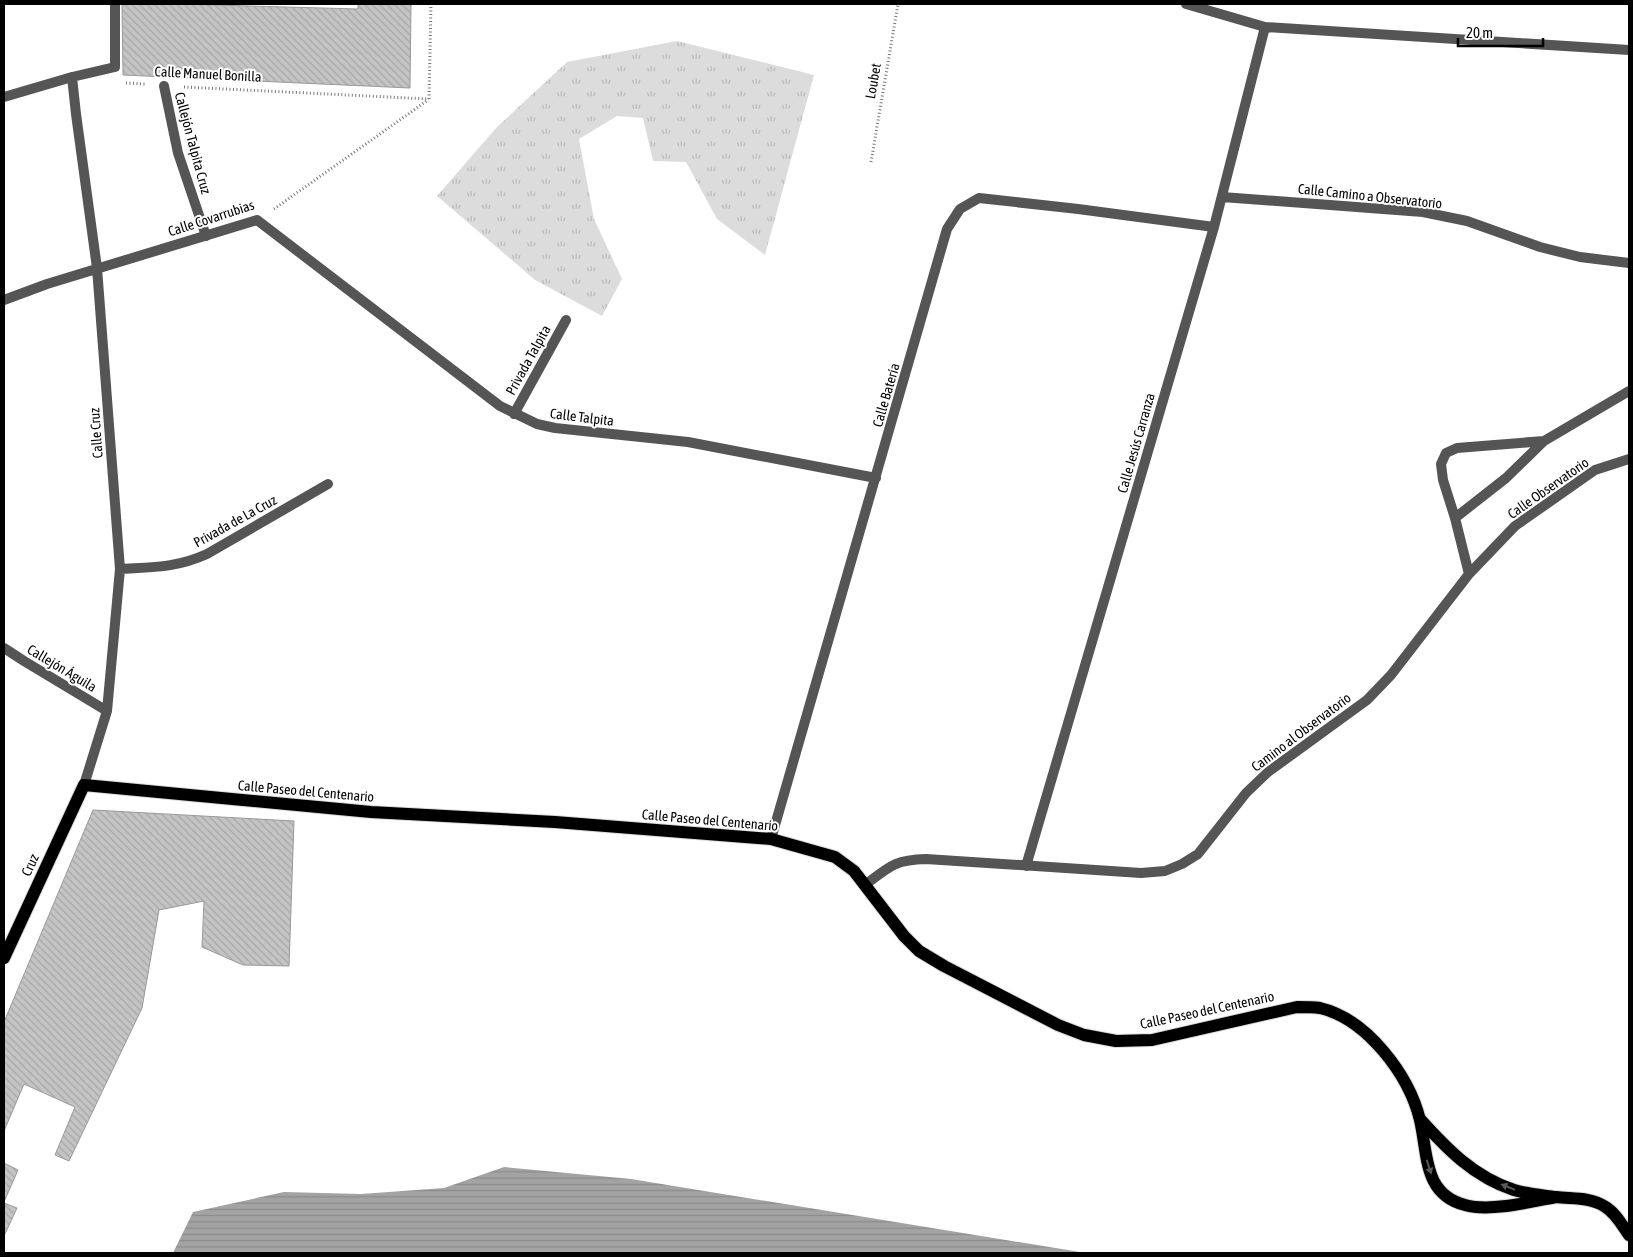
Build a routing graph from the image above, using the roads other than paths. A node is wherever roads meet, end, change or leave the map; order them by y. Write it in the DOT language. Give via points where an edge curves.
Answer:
graph roads {
  1 [pos="115,4"];
  2 [pos="1186,4"];
  3 [pos="1265,27"];
  4 [pos="1629,50"];
  5 [pos="72,77"];
  6 [pos="164,86"];
  7 [pos="4,97"];
  8 [pos="1222,196"];
  9 [pos="257,220"];
  10 [pos="1214,227"];
  11 [pos="206,236"];
  12 [pos="1629,263"];
  13 [pos="97,268"];
  14 [pos="4,300"];
  15 [pos="566,320"];
  16 [pos="1629,391"];
  17 [pos="514,414"];
  18 [pos="1544,441"];
  19 [pos="1629,459"];
  20 [pos="876,478"];
  21 [pos="328,484"];
  22 [pos="1455,518"];
  23 [pos="120,569"];
  24 [pos="1469,574"];
  25 [pos="4,648"];
  26 [pos="107,711"];
  27 [pos="84,785"];
  28 [pos="772,839"];
  29 [pos="1026,866"];
  30 [pos="866,885"];
  31 [pos="4,958"];
  32 [pos="1420,1120"];
  33 [pos="1556,1197"];
  34 [pos="1629,1235"];
  1 -- 5 [label="street" via="115,67"];
  2 -- 3 [label="street"];
  3 -- 4 [label="street"];
  3 -- 8 [label="street, Calle Jesús Carranza"];
  5 -- 7 [label="street"];
  5 -- 13 [label="street, Calle Cruz"];
  6 -- 11 [label="street, Callejón Talpita Cruz" via="178,153"];
  8 -- 10 [label="street, Calle Jesús Carranza"];
  8 -- 12 [label="street, Calle Camino a Observatorio" via="1423,212 1467,221 1580,257"];
  9 -- 11 [label="street, Calle Covarrubias"];
  9 -- 17 [label="street, Calle Talpita"];
  10 -- 20 [label="street, Calle Batería" via="979,198 960,209 947,229"];
  10 -- 29 [label="street, Calle Jesús Carranza"];
  11 -- 13 [label="street, Calle Covarrubias"];
  13 -- 14 [label="street, Calle Covarrubias"];
  13 -- 23 [label="street, Calle Cruz"];
  15 -- 17 [label="street, Privada Talpita"];
  16 -- 18 [label="street"];
  17 -- 20 [label="street, Calle Talpita" via="555,428 688,442"];
  18 -- 22 [label="street" via="1506,478"];
  18 -- 22 [label="street" via="1457,448 1446,453 1441,464 1443,480"];
  19 -- 24 [label="street, Calle Observatorio" via="1595,470 1542,506 1516,526"];
  20 -- 28 [label="street, Calle Batería"];
  21 -- 23 [label="street, Privada de La Cruz" via="192,561 175,566"];
  22 -- 24 [label="street"];
  23 -- 26 [label="street, Calle Cruz"];
  24 -- 29 [label="street, Camino al Observatorio" via="1379,688 1268,772 1198,854 1165,871 1141,873"];
  25 -- 26 [label="street, Callejón Águila"];
  26 -- 27 [label="street, Calle Cruz"];
  27 -- 28 [label="main road, Calle Paseo del Centenario" via="371,812"];
  27 -- 31 [label="main road, Cruz"];
  28 -- 30 [label="main road, Calle Paseo del Centenario" via="835,856"];
  29 -- 30 [label="street, Camino al Observatorio" via="907,860 893,864"];
  30 -- 32 [label="main road, Calle Paseo del Centenario" via="919,951 1058,1025 1084,1035 1116,1041 1152,1040 1297,1007 1320,1008 1340,1016 1360,1027 1392,1062 1408,1089"];
  33 -- 32 [label="main road, Calle Paseo del Centenario, one-way" via="1514,1190 1466,1166"];
  32 -- 33 [label="main road, Calle Paseo del Centenario, one-way" via="1434,1184 1449,1198 1466,1206 1484,1207"];
  33 -- 34 [label="main road, Calle Paseo del Centenario" via="1587,1199 1604,1206"];
}
